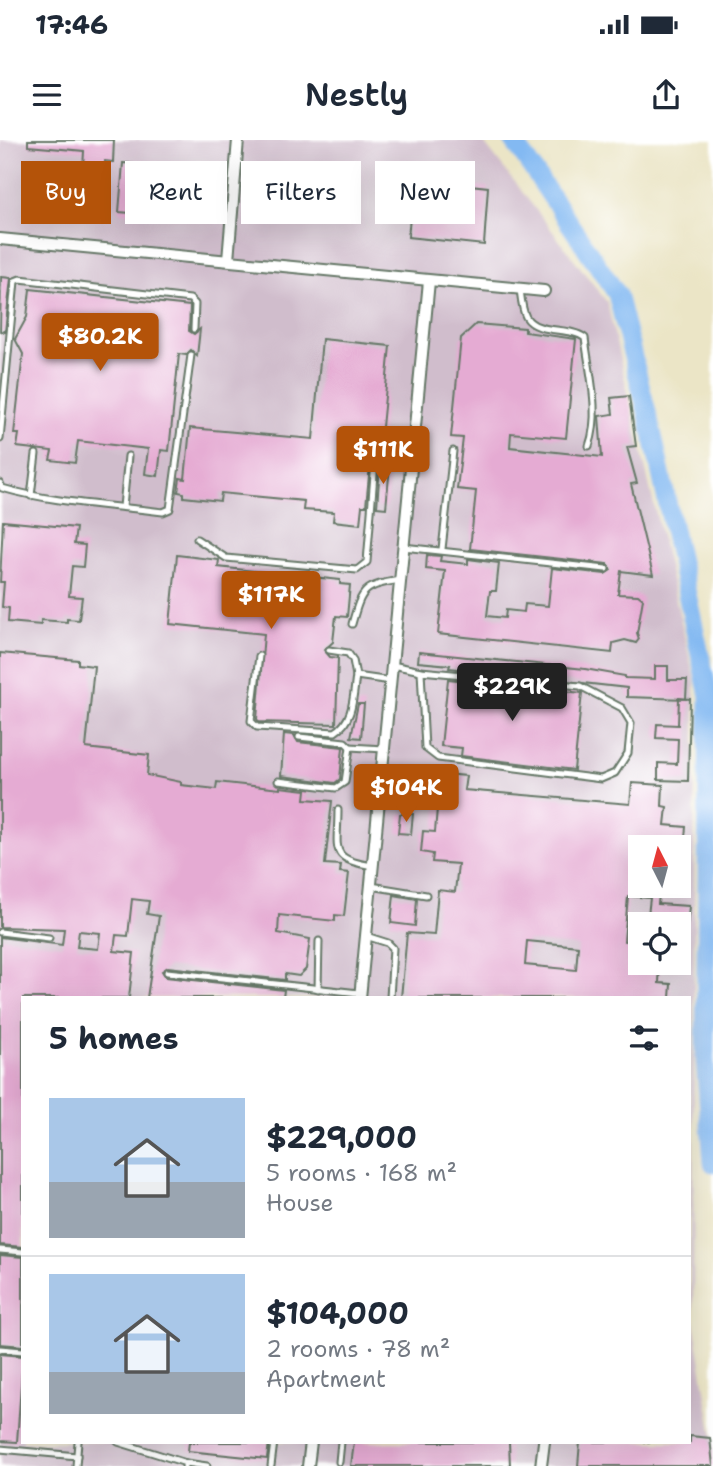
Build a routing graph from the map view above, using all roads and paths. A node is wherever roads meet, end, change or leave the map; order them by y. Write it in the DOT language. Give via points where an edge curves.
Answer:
graph roads {
  1 [pos="238,140"];
  2 [pos="0,239"];
  3 [pos="228,260"];
  4 [pos="429,281"];
  5 [pos="520,289"];
  6 [pos="544,291"];
  7 [pos="194,329"];
  8 [pos="191,355"];
  9 [pos="2,396"];
  10 [pos="0,439"];
  11 [pos="589,446"];
  12 [pos="453,451"];
  13 [pos="36,454"];
  14 [pos="128,456"];
  15 [pos="412,459"];
  16 [pos="0,483"];
  17 [pos="31,496"];
  18 [pos="123,507"];
  19 [pos="197,539"];
  20 [pos="403,547"];
  21 [pos="442,549"];
  22 [pos="606,569"];
  23 [pos="400,580"];
  24 [pos="352,624"];
  25 [pos="329,650"];
  26 [pos="260,656"];
  27 [pos="392,665"];
  28 [pos="421,671"];
  29 [pos="356,676"];
  30 [pos="391,681"];
  31 [pos="299,737"];
  32 [pos="350,747"];
  33 [pos="384,749"];
  34 [pos="278,780"];
  35 [pos="338,810"];
  36 [pos="373,866"];
  37 [pos="371,887"];
  38 [pos="426,895"];
  39 [pos="0,932"];
  40 [pos="366,936"];
  41 [pos="49,938"];
  42 [pos="319,941"];
  43 [pos="167,972"];
  44 [pos="318,989"];
  45 [pos="360,995"];
  46 [pos="390,996"];
  47 [pos="0,1250"];
  48 [pos="21,1252"];
  49 [pos="0,1349"];
  50 [pos="21,1351"];
  51 [pos="32,1444"];
  52 [pos="78,1444"];
  53 [pos="124,1444"];
  54 [pos="274,1444"];
  55 [pos="311,1444"];
  56 [pos="341,1444"];
  57 [pos="544,1444"];
  58 [pos="0,1449"];
  59 [pos="30,1452"];
  60 [pos="77,1456"];
  61 [pos="339,1462"];
  62 [pos="186,1465"];
  63 [pos="76,1466"];
  64 [pos="207,1466"];
  65 [pos="271,1466"];
  66 [pos="308,1466"];
  67 [pos="541,1466"];
  1 -- 3 [label="street"];
  2 -- 3 [label="street"];
  3 -- 4 [label="street"];
  4 -- 5 [label="street"];
  4 -- 15 [label="street"];
  5 -- 6 [label="street"];
  5 -- 11 [label="lane" via="529,321 578,332 585,338 593,397"];
  7 -- 9 [label="lane" via="195,304 190,299 20,279 15,281"];
  8 -- 18 [label="lane" via="173,503 163,512"];
  9 -- 10 [label="lane"];
  12 -- 21 [label="lane"];
  13 -- 17 [label="lane"];
  14 -- 18 [label="lane"];
  15 -- 19 [label="lane" via="380,457 375,462 370,547 367,562 357,570 226,558"];
  15 -- 20 [label="street"];
  16 -- 17 [label="lane" via="2,488"];
  17 -- 18 [label="lane"];
  20 -- 21 [label="lane"];
  20 -- 23 [label="street"];
  21 -- 22 [label="lane"];
  23 -- 24 [label="lane" via="368,587 360,595"];
  23 -- 27 [label="street"];
  25 -- 29 [label="lane" via="348,653"];
  26 -- 29 [label="lane" via="251,721 257,727 335,732 345,727"];
  27 -- 28 [label="lane"];
  27 -- 30 [label="street"];
  28 -- 28 [label="lane" via="580,686 622,708 631,723 628,753 615,773 601,779 438,758 425,748"];
  29 -- 30 [label="lane"];
  30 -- 33 [label="street"];
  31 -- 32 [label="lane" via="345,742"];
  32 -- 33 [label="lane"];
  32 -- 34 [label="lane" via="345,782 336,788"];
  33 -- 36 [label="street"];
  35 -- 36 [label="lane" via="341,858"];
  36 -- 37 [label="street"];
  37 -- 38 [label="lane"];
  37 -- 40 [label="street"];
  39 -- 41 [label="lane"];
  40 -- 45 [label="street"];
  40 -- 46 [label="lane" via="393,948"];
  42 -- 44 [label="lane"];
  43 -- 44 [label="lane"];
  44 -- 45 [label="lane"];
  47 -- 48 [label="lane"];
  49 -- 50 [label="lane"];
  51 -- 59 [label="lane"];
  52 -- 60 [label="lane"];
  53 -- 62 [label="lane"];
  54 -- 65 [label="lane"];
  55 -- 66 [label="street"];
  56 -- 61 [label="lane"];
  57 -- 67 [label="street"];
  58 -- 59 [label="lane"];
  59 -- 60 [label="lane"];
  60 -- 63 [label="lane"];
  62 -- 64 [label="lane"];
}
